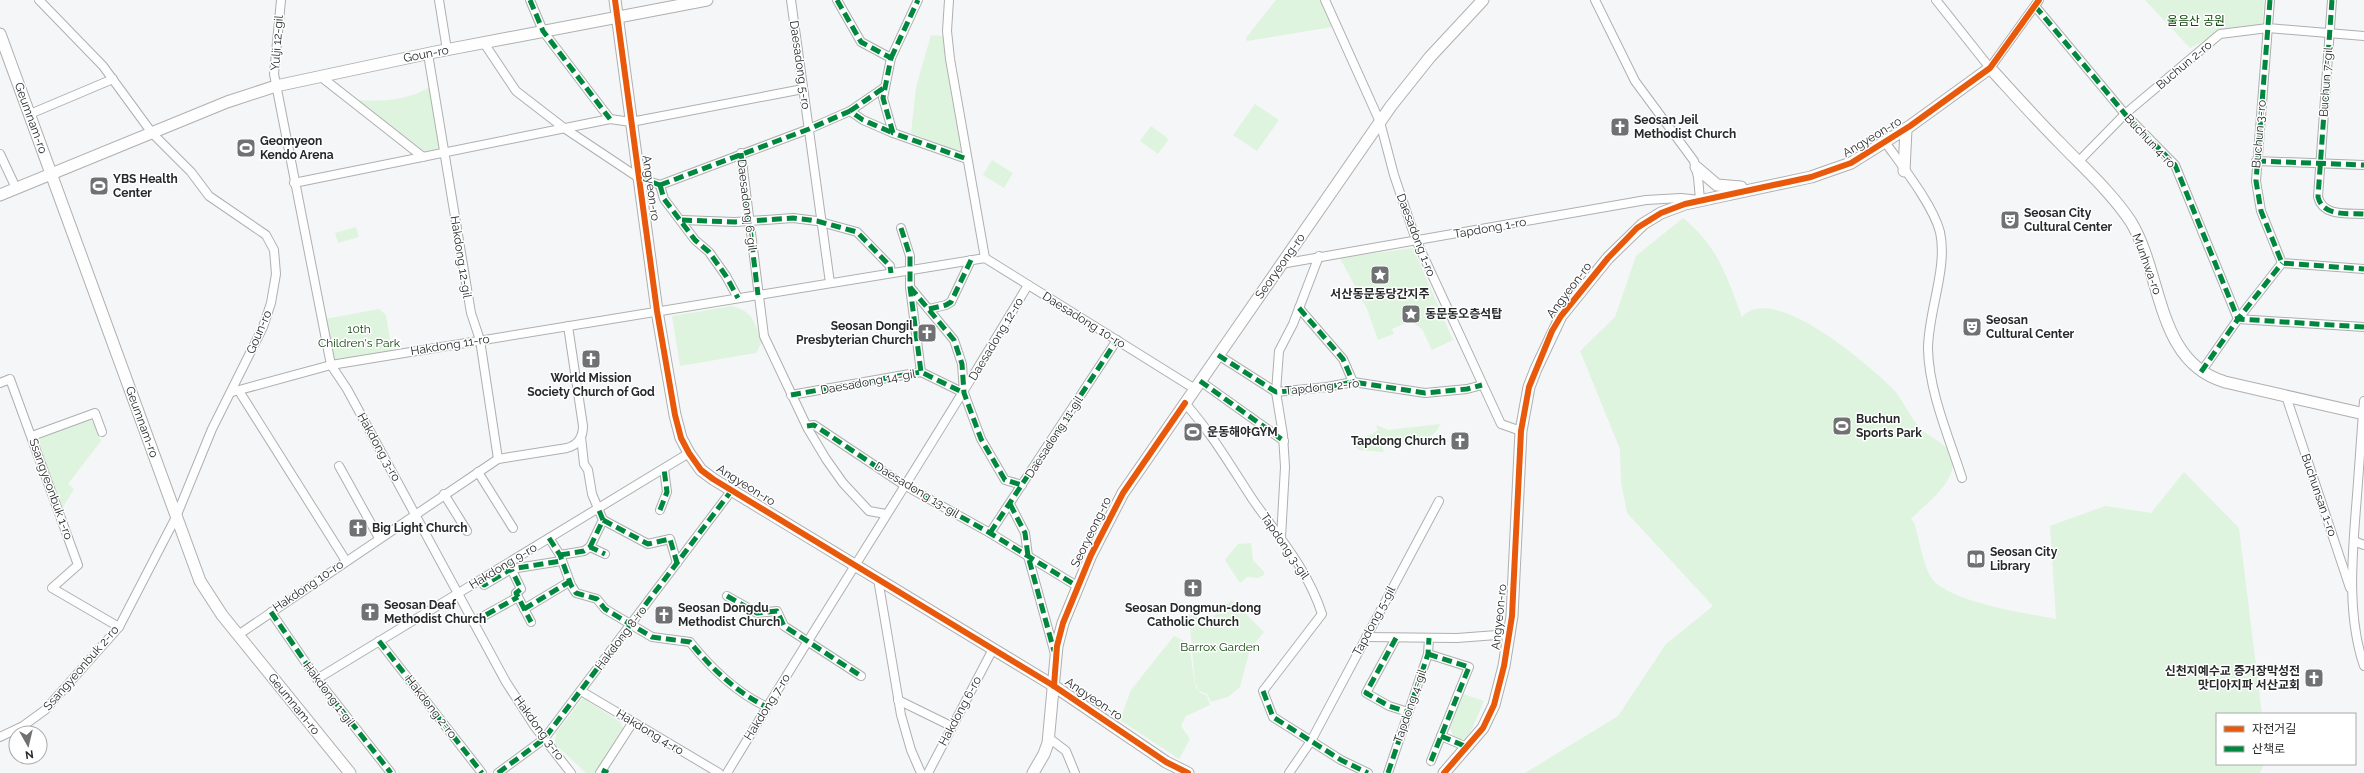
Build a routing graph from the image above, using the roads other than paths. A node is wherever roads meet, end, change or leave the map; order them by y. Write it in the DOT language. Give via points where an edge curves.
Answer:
graph roads {
  1 [pos="280,0"];
  2 [pos="439,0"];
  3 [pos="530,0"];
  4 [pos="615,0"];
  5 [pos="707,0"];
  6 [pos="791,0"];
  7 [pos="837,0"];
  8 [pos="918,0"];
  9 [pos="949,0"];
  10 [pos="1324,0"];
  11 [pos="1483,0"];
  12 [pos="1595,0"];
  13 [pos="1936,0"];
  14 [pos="2270,0"];
  15 [pos="2332,0"];
  16 [pos="44,2"];
  17 [pos="2037,3"];
  18 [pos="617,17"];
  19 [pos="2268,28"];
  20 [pos="544,31"];
  21 [pos="2330,33"];
  22 [pos="0,34"];
  23 [pos="2364,36"];
  24 [pos="484,43"];
  25 [pos="447,50"];
  26 [pos="428,54"];
  27 [pos="891,58"];
  28 [pos="1990,68"];
  29 [pos="320,76"];
  30 [pos="113,79"];
  31 [pos="276,86"];
  32 [pos="885,87"];
  33 [pos="803,89"];
  34 [pos="850,111"];
  35 [pos="30,114"];
  36 [pos="2125,114"];
  37 [pos="610,119"];
  38 [pos="631,122"];
  39 [pos="1380,122"];
  40 [pos="564,128"];
  41 [pos="1906,128"];
  42 [pos="809,129"];
  43 [pos="152,133"];
  44 [pos="893,133"];
  45 [pos="1885,142"];
  46 [pos="444,153"];
  47 [pos="741,153"];
  48 [pos="0,154"];
  49 [pos="423,157"];
  50 [pos="967,159"];
  51 [pos="2256,161"];
  52 [pos="2078,162"];
  53 [pos="2320,163"];
  54 [pos="2364,165"];
  55 [pos="1696,167"];
  56 [pos="1904,171"];
  57 [pos="52,174"];
  58 [pos="639,178"];
  59 [pos="294,183"];
  60 [pos="660,185"];
  61 [pos="16,188"];
  62 [pos="1748,191"];
  63 [pos="0,195"];
  64 [pos="1700,200"];
  65 [pos="2364,214"];
  66 [pos="682,220"];
  67 [pos="749,220"];
  68 [pos="822,222"];
  69 [pos="901,228"];
  70 [pos="1416,240"];
  71 [pos="1319,256"];
  72 [pos="985,258"];
  73 [pos="971,260"];
  74 [pos="2282,263"];
  75 [pos="1282,264"];
  76 [pos="2364,269"];
  77 [pos="908,271"];
  78 [pos="891,273"];
  79 [pos="830,283"];
  80 [pos="1028,285"];
  81 [pos="910,287"];
  82 [pos="758,295"];
  83 [pos="738,298"];
  84 [pos="1299,308"];
  85 [pos="929,309"];
  86 [pos="657,311"];
  87 [pos="2238,319"];
  88 [pos="568,326"];
  89 [pos="2364,327"];
  90 [pos="480,340"];
  91 [pos="1117,340"];
  92 [pos="1218,355"];
  93 [pos="331,365"];
  94 [pos="921,372"];
  95 [pos="2201,372"];
  96 [pos="1353,382"];
  97 [pos="0,383"];
  98 [pos="1197,385"];
  99 [pos="1482,385"];
  100 [pos="236,392"];
  101 [pos="1276,392"];
  102 [pos="964,393"];
  103 [pos="791,395"];
  104 [pos="2286,396"];
  105 [pos="2364,401"];
  106 [pos="1185,403"];
  107 [pos="2364,414"];
  108 [pos="807,426"];
  109 [pos="1521,431"];
  110 [pos="102,432"];
  111 [pos="32,436"];
  112 [pos="580,439"];
  113 [pos="1284,441"];
  114 [pos="689,453"];
  115 [pos="498,459"];
  116 [pos="339,466"];
  117 [pos="664,469"];
  118 [pos="478,472"];
  119 [pos="1962,478"];
  120 [pos="904,485"];
  121 [pos="1022,485"];
  122 [pos="732,490"];
  123 [pos="444,494"];
  124 [pos="1439,501"];
  125 [pos="1010,504"];
  126 [pos="598,508"];
  127 [pos="660,510"];
  128 [pos="415,513"];
  129 [pos="886,514"];
  130 [pos="176,517"];
  131 [pos="603,520"];
  132 [pos="513,528"];
  133 [pos="467,531"];
  134 [pos="990,533"];
  135 [pos="379,538"];
  136 [pos="549,538"];
  137 [pos="1281,538"];
  138 [pos="2354,541"];
  139 [pos="2364,545"];
  140 [pos="590,547"];
  141 [pos="605,554"];
  142 [pos="1028,556"];
  143 [pos="561,558"];
  144 [pos="346,561"];
  145 [pos="677,563"];
  146 [pos="855,565"];
  147 [pos="510,566"];
  148 [pos="878,579"];
  149 [pos="569,582"];
  150 [pos="1077,586"];
  151 [pos="458,593"];
  152 [pos="2352,594"];
  153 [pos="727,596"];
  154 [pos="518,597"];
  155 [pos="524,609"];
  156 [pos="271,612"];
  157 [pos="473,622"];
  158 [pos="531,622"];
  159 [pos="631,625"];
  160 [pos="119,627"];
  161 [pos="1510,634"];
  162 [pos="238,635"];
  163 [pos="1366,637"];
  164 [pos="1396,638"];
  165 [pos="1429,638"];
  166 [pos="380,641"];
  167 [pos="808,641"];
  168 [pos="993,649"];
  169 [pos="1428,654"];
  170 [pos="1056,658"];
  171 [pos="2364,666"];
  172 [pos="861,676"];
  173 [pos="317,679"];
  174 [pos="1054,686"];
  175 [pos="581,691"];
  176 [pos="898,700"];
  177 [pos="767,707"];
  178 [pos="1408,712"];
  179 [pos="633,722"];
  180 [pos="951,726"];
  181 [pos="1441,736"];
  182 [pos="0,737"];
  183 [pos="1049,738"];
  184 [pos="544,739"];
  185 [pos="1312,741"];
  186 [pos="1467,747"];
  187 [pos="1164,760"];
  188 [pos="1431,761"];
  189 [pos="603,772"];
  190 [pos="350,773"];
  191 [pos="391,773"];
  192 [pos="482,773"];
  193 [pos="498,773"];
  194 [pos="571,773"];
  195 [pos="719,773"];
  196 [pos="726,773"];
  197 [pos="920,773"];
  198 [pos="928,773"];
  199 [pos="1033,773"];
  200 [pos="1075,773"];
  201 [pos="1166,773"];
  202 [pos="1188,773"];
  203 [pos="1290,773"];
  204 [pos="1368,773"];
  205 [pos="1388,773"];
  206 [pos="1444,773"];
  1 -- 31 [label="street, Yulji 12-gil" via="274,57"];
  2 -- 25 [label="street"];
  3 -- 20 [label="street"];
  4 -- 18 [label="street, Angyeon-ro"];
  5 -- 18 [label="street, Goun-ro"];
  6 -- 33 [label="street, Daesadong 5-ro"];
  7 -- 27 [label="street" via="861,42"];
  8 -- 27 [label="street"];
  9 -- 50 [label="street" via="949,52"];
  10 -- 39 [label="street, Daesadong 1-ro"];
  11 -- 39 [label="street, Seoryeong-ro" via="1430,57"];
  12 -- 55 [label="street" via="1635,81 1685,147"];
  13 -- 28 [label="street, Munhwa-ro"];
  14 -- 19 [label="street, Buchun 3-ro"];
  15 -- 21 [label="street, Buchun 7-gil"];
  16 -- 30 [label="street, Goun-ro"];
  17 -- 28 [label="street"];
  17 -- 36 [label="street, Buchun 4-ro"];
  18 -- 20 [label="street, Goun-ro"];
  18 -- 38 [label="street, Angyeon-ro"];
  19 -- 21 [label="street, Buchun 2-ro"];
  19 -- 36 [label="street, Buchun 2-ro" via="2220,34"];
  19 -- 51 [label="street, Buchun 3-ro"];
  20 -- 24 [label="street, Goun-ro"];
  20 -- 37 [label="street"];
  21 -- 23 [label="street, Buchun 2-ro"];
  21 -- 53 [label="street, Buchun 7-gil"];
  22 -- 35 [label="street, Geumnam-ro"];
  24 -- 25 [label="street, Goun-ro"];
  24 -- 40 [label="street, Angyeon-ro" via="516,90"];
  25 -- 26 [label="street, Goun-ro"];
  26 -- 29 [label="street, Goun-ro"];
  26 -- 46 [label="street, Hakdong 12-gil"];
  27 -- 32 [label="street"];
  28 -- 41 [label="street, Angyeon-ro"];
  28 -- 52 [label="street, Munhwa-ro"];
  29 -- 31 [label="street, Goun-ro"];
  29 -- 49 [label="street"];
  30 -- 35 [label="street"];
  30 -- 43 [label="street, Goun-ro"];
  31 -- 43 [label="street, Goun-ro" via="227,102"];
  31 -- 59 [label="street, Hakdong 3-ro"];
  32 -- 34 [label="street"];
  32 -- 44 [label="street" via="883,98"];
  33 -- 38 [label="street"];
  33 -- 42 [label="street, Daesadong 5-ro"];
  34 -- 42 [label="street"];
  34 -- 44 [label="street"];
  35 -- 57 [label="street, Geumnam-ro"];
  36 -- 52 [label="street, Buchun 2-ro"];
  36 -- 87 [label="street, Buchun 4-ro" via="2175,165"];
  37 -- 38 [label="street"];
  37 -- 40 [label="street"];
  38 -- 58 [label="street, Angyeon-ro"];
  39 -- 70 [label="street, Daesadong 1-ro" via="1396,182"];
  39 -- 75 [label="street, Seoryeong-ro"];
  40 -- 46 [label="street"];
  40 -- 58 [label="street, Angyeon-ro"];
  41 -- 45 [label="street, Angyeon-ro"];
  41 -- 56 [label="street"];
  42 -- 47 [label="street"];
  42 -- 68 [label="street, Daesadong 5-ro"];
  43 -- 57 [label="street, Goun-ro"];
  43 -- 100 [label="street, Goun-ro" via="190,172 212,200 261,230 272,244 277,267 271,303"];
  44 -- 50 [label="street"];
  45 -- 56 [label="street"];
  45 -- 62 [label="street, Angyeon-ro" via="1841,168"];
  46 -- 49 [label="street"];
  46 -- 90 [label="street, Hakdong 12-gil" via="471,313"];
  47 -- 60 [label="street, Daesadong 6-gil"];
  47 -- 67 [label="street, Daesadong 6-gil"];
  48 -- 61 [label="street"];
  49 -- 59 [label="street"];
  50 -- 72 [label="street"];
  51 -- 53 [label="street"];
  51 -- 74 [label="street, Buchun 3-ro" via="2258,200"];
  52 -- 95 [label="street, Munhwa-ro" via="2131,222 2142,246 2172,335 2184,355"];
  53 -- 54 [label="street"];
  53 -- 65 [label="street, Buchun 7-gil" via="2318,197 2322,206 2333,212"];
  55 -- 62 [label="street" via="1717,186 1744,187"];
  55 -- 64 [label="street"];
  56 -- 119 [label="street" via="1934,217 1940,232 1941,253 1929,333 1929,359 1935,392"];
  57 -- 61 [label="street, Goun-ro"];
  57 -- 130 [label="street, Geumnam-ro"];
  58 -- 60 [label="street"];
  58 -- 86 [label="street, Angyeon-ro"];
  59 -- 93 [label="street, Hakdong 3-ro"];
  60 -- 66 [label="street" via="664,199"];
  61 -- 63 [label="street, Goun-ro"];
  62 -- 64 [label="street, Angyeon-ro"];
  64 -- 70 [label="street, Tapdong 1-ro" via="1654,198"];
  64 -- 109 [label="street, Angyeon-ro" via="1661,213 1637,228 1608,258 1564,312 1552,331 1529,387"];
  66 -- 67 [label="street"];
  66 -- 83 [label="street" via="695,240 709,252"];
  67 -- 68 [label="street" via="793,218"];
  67 -- 82 [label="street, Daesadong 6-gil"];
  68 -- 78 [label="street" via="861,235 890,266"];
  68 -- 79 [label="street, Daesadong 5-ro"];
  69 -- 77 [label="street" via="910,256"];
  70 -- 71 [label="street, Tapdong 1-ro"];
  70 -- 99 [label="street, Daesadong 1-ro"];
  71 -- 75 [label="street, Tapdong 1-ro"];
  71 -- 84 [label="street"];
  72 -- 73 [label="street"];
  72 -- 80 [label="street, Daesadong 10-ro"];
  73 -- 77 [label="street"];
  73 -- 85 [label="street" via="951,302"];
  74 -- 76 [label="street"];
  74 -- 87 [label="street"];
  75 -- 92 [label="street, Seoryeong-ro"];
  77 -- 78 [label="street"];
  77 -- 81 [label="street"];
  78 -- 79 [label="street"];
  79 -- 82 [label="street"];
  80 -- 91 [label="street, Daesadong 10-ro"];
  80 -- 102 [label="street, Daesadong 12-ro"];
  81 -- 85 [label="street"];
  81 -- 94 [label="street"];
  82 -- 83 [label="street"];
  82 -- 103 [label="street" via="764,336"];
  83 -- 86 [label="street"];
  84 -- 96 [label="street" via="1343,359"];
  84 -- 101 [label="street" via="1279,350"];
  85 -- 102 [label="street" via="954,340 962,364"];
  86 -- 88 [label="street, Hakdong 11-ro"];
  86 -- 114 [label="street, Angyeon-ro" via="676,422"];
  87 -- 89 [label="street"];
  87 -- 95 [label="street"];
  88 -- 90 [label="street, Hakdong 11-ro"];
  88 -- 112 [label="street" via="583,426"];
  90 -- 93 [label="street, Hakdong 11-ro"];
  90 -- 115 [label="street, Hakdong 12-gil"];
  91 -- 98 [label="street, Daesadong 10-ro"];
  91 -- 121 [label="street, Daesadong 11-gil"];
  92 -- 98 [label="street, Seoryeong-ro"];
  92 -- 101 [label="street, Tapdong 2-ro"];
  93 -- 100 [label="street, Hakdong 11-ro"];
  93 -- 128 [label="street, Hakdong 3-ro" via="347,389"];
  94 -- 102 [label="street, Daesadong 14-gil"];
  94 -- 103 [label="street, Daesadong 14-gil"];
  95 -- 104 [label="street, Munhwa-ro" via="2225,382"];
  96 -- 99 [label="street, Tapdong 2-ro" via="1425,393"];
  96 -- 101 [label="street, Tapdong 2-ro"];
  97 -- 111 [label="street, Ssangyeonbuk 1-ro" via="10,379"];
  98 -- 106 [label="street, Seoryeong-ro"];
  98 -- 113 [label="street, Daesadong 10-ro"];
  99 -- 109 [label="street, Daesadong 1-ro" via="1501,424"];
  100 -- 130 [label="street" via="212,429"];
  100 -- 144 [label="street"];
  101 -- 113 [label="street"];
  102 -- 120 [label="street, Daesadong 12-ro"];
  102 -- 121 [label="street, Daesadong 12-ro" via="981,439 1000,473 1005,480"];
  103 -- 108 [label="street"];
  104 -- 107 [label="street, Munhwa-ro"];
  104 -- 152 [label="street, Buchunsan 1-ro"];
  105 -- 107 [label="street, Buchunsan 1-ro"];
  106 -- 137 [label="street, Tapdong 3-gil" via="1216,440 1254,501"];
  106 -- 150 [label="street, Seoryeong-ro" via="1123,494 1100,535"];
  107 -- 138 [label="street, Buchunsan 1-ro"];
  108 -- 120 [label="street, Daesadong 13-gil" via="814,425"];
  108 -- 129 [label="street" via="843,483 869,511"];
  109 -- 161 [label="street, Angyeon-ro"];
  110 -- 111 [label="street" via="95,413"];
  111 -- 160 [label="street, Ssangyeonbuk 1-ro" via="78,565 52,588"];
  112 -- 115 [label="street, Hakdong 10-ro" via="569,447"];
  112 -- 126 [label="street" via="584,464"];
  113 -- 137 [label="street"];
  114 -- 117 [label="street, Hakdong 9-ro"];
  114 -- 122 [label="street, Angyeon-ro" via="703,471"];
  115 -- 118 [label="street, Hakdong 10-ro"];
  116 -- 135 [label="street"];
  117 -- 126 [label="street, Hakdong 9-ro"];
  117 -- 127 [label="street" via="667,492"];
  118 -- 123 [label="street, Hakdong 10-ro"];
  118 -- 132 [label="street"];
  120 -- 129 [label="street, Daesadong 12-ro"];
  120 -- 134 [label="street, Daesadong 13-gil"];
  121 -- 125 [label="street, Daesadong 11-gil"];
  122 -- 145 [label="street, Hakdong 8-ro"];
  122 -- 146 [label="street, Angyeon-ro"];
  123 -- 128 [label="street, Hakdong 10-ro"];
  123 -- 133 [label="street"];
  124 -- 163 [label="street, Tapdong 5-gil"];
  125 -- 134 [label="street, Daesadong 11-gil"];
  125 -- 142 [label="street" via="1023,527"];
  126 -- 131 [label="street"];
  126 -- 136 [label="street, Hakdong 9-ro"];
  128 -- 135 [label="street, Hakdong 10-ro"];
  128 -- 151 [label="street, Hakdong 3-ro"];
  129 -- 146 [label="street, Daesadong 12-ro"];
  130 -- 160 [label="street, Ssangyeonbuk 2-ro"];
  130 -- 162 [label="street, Geumnam-ro" via="204,590"];
  131 -- 140 [label="street"];
  131 -- 145 [label="street" via="648,544 670,539"];
  134 -- 142 [label="street, Daesadong 13-gil"];
  135 -- 144 [label="street, Hakdong 10-ro"];
  136 -- 143 [label="street"];
  136 -- 147 [label="street, Hakdong 9-ro"];
  137 -- 185 [label="street, Tapdong 3-gil" via="1315,591 1322,614 1263,691 1273,717"];
  138 -- 139 [label="street, Buchunsan 1-ro"];
  138 -- 152 [label="street, Buchunsan 1-ro"];
  140 -- 141 [label="street"];
  140 -- 143 [label="street"];
  142 -- 150 [label="street, Daesadong 13-gil"];
  142 -- 170 [label="street"];
  143 -- 147 [label="street"];
  143 -- 149 [label="street"];
  144 -- 156 [label="street, Hakdong 10-ro"];
  145 -- 159 [label="street, Hakdong 8-ro"];
  146 -- 148 [label="street, Angyeon-ro"];
  146 -- 167 [label="street, Hakdong 7-ro"];
  147 -- 151 [label="street, Hakdong 9-ro"];
  147 -- 154 [label="street" via="521,589 516,593"];
  148 -- 168 [label="street, Angyeon-ro"];
  148 -- 176 [label="street"];
  149 -- 155 [label="street"];
  149 -- 159 [label="street" via="576,593 597,599 605,609"];
  150 -- 170 [label="street, Seoryeong-ro" via="1062,624"];
  151 -- 157 [label="street, Hakdong 3-ro"];
  151 -- 166 [label="street, Hakdong 9-ro"];
  152 -- 171 [label="street, Buchunsan 1-ro" via="2358,644"];
  153 -- 167 [label="street" via="756,613 777,611 784,626"];
  154 -- 155 [label="street"];
  154 -- 157 [label="street"];
  155 -- 158 [label="street"];
  156 -- 162 [label="street, Hakdong 10-ro"];
  156 -- 173 [label="street, Hakdong 1-gil"];
  157 -- 184 [label="street, Hakdong 3-ro" via="506,682"];
  159 -- 175 [label="street, Hakdong 8-ro"];
  159 -- 177 [label="street" via="652,637 690,642 707,664"];
  160 -- 182 [label="street, Ssangyeonbuk 2-ro" via="45,710 24,726"];
  161 -- 165 [label="street"];
  161 -- 186 [label="street, Angyeon-ro" via="1494,705 1483,728"];
  162 -- 190 [label="street, Geumnam-ro"];
  163 -- 164 [label="street"];
  163 -- 185 [label="street, Tapdong 5-gil"];
  164 -- 165 [label="street"];
  164 -- 178 [label="street" via="1366,693 1389,706"];
  165 -- 169 [label="street, Tapdong 4-gil"];
  166 -- 173 [label="street, Hakdong 9-ro"];
  166 -- 192 [label="street, Hakdong 2-ro"];
  167 -- 172 [label="street"];
  167 -- 177 [label="street, Hakdong 7-ro"];
  168 -- 174 [label="street, Angyeon-ro"];
  168 -- 180 [label="street, Hakdong 6-ro"];
  169 -- 178 [label="street, Tapdong 4-gil"];
  169 -- 181 [label="street" via="1469,667"];
  170 -- 174 [label="street, Seoryeong-ro"];
  173 -- 191 [label="street, Hakdong 1-gil"];
  174 -- 183 [label="street, Seoryeong-ro"];
  174 -- 187 [label="street, Angyeon-ro"];
  175 -- 179 [label="street, Hakdong 4-ro"];
  175 -- 184 [label="street, Hakdong 8-ro"];
  176 -- 180 [label="street"];
  176 -- 197 [label="street" via="907,740"];
  177 -- 196 [label="street, Hakdong 7-ro"];
  178 -- 205 [label="street, Tapdong 4-gil"];
  179 -- 189 [label="street"];
  179 -- 195 [label="street, Hakdong 4-ro"];
  180 -- 198 [label="street, Hakdong 6-ro"];
  181 -- 186 [label="street"];
  181 -- 188 [label="street"];
  183 -- 199 [label="street, Seoryeong-ro" via="1044,754"];
  183 -- 200 [label="street" via="1066,751"];
  184 -- 193 [label="street, Hakdong 8-ro"];
  184 -- 194 [label="street, Hakdong 3-ro"];
  185 -- 203 [label="street, Tapdong 5-gil"];
  185 -- 204 [label="street" via="1359,771"];
  186 -- 206 [label="street, Angyeon-ro"];
  187 -- 201 [label="street"];
  187 -- 202 [label="street, Angyeon-ro"];
}
